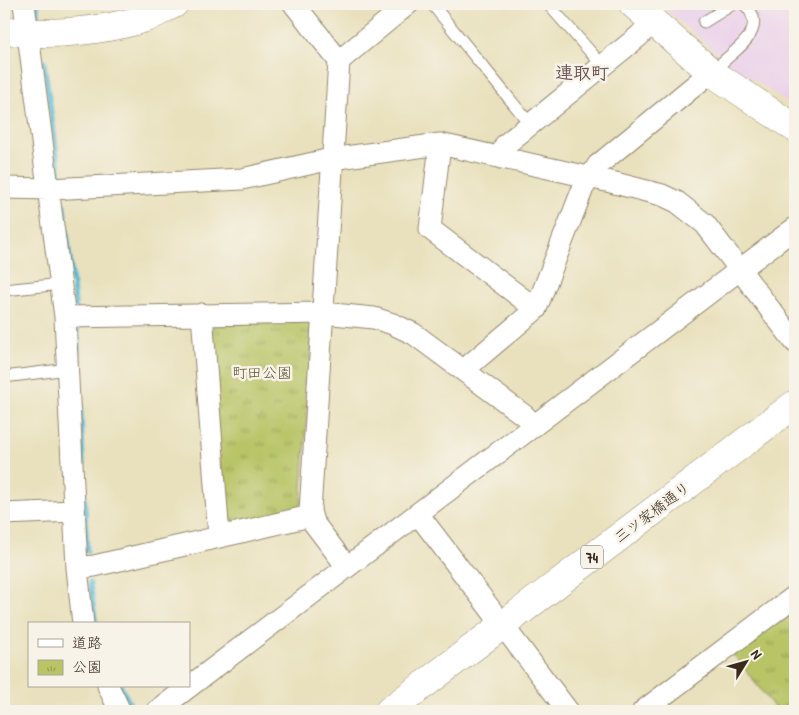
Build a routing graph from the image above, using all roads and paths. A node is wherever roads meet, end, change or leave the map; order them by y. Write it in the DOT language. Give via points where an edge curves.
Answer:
graph roads {
  1 [pos="24,4"];
  2 [pos="174,4"];
  3 [pos="294,4"];
  4 [pos="408,4"];
  5 [pos="432,4"];
  6 [pos="548,4"];
  7 [pos="733,4"];
  8 [pos="744,4"];
  9 [pos="642,13"];
  10 [pos="704,22"];
  11 [pos="15,32"];
  12 [pos="339,61"];
  13 [pos="602,65"];
  14 [pos="711,72"];
  15 [pos="530,124"];
  16 [pos="795,128"];
  17 [pos="440,144"];
  18 [pos="501,158"];
  19 [pos="331,159"];
  20 [pos="588,177"];
  21 [pos="4,188"];
  22 [pos="50,189"];
  23 [pos="795,228"];
  24 [pos="740,269"];
  25 [pos="62,284"];
  26 [pos="4,290"];
  27 [pos="536,309"];
  28 [pos="322,313"];
  29 [pos="202,314"];
  30 [pos="65,317"];
  31 [pos="795,342"];
  32 [pos="68,369"];
  33 [pos="465,372"];
  34 [pos="4,377"];
  35 [pos="795,404"];
  36 [pos="534,426"];
  37 [pos="74,512"];
  38 [pos="4,514"];
  39 [pos="418,514"];
  40 [pos="310,516"];
  41 [pos="219,537"];
  42 [pos="347,566"];
  43 [pos="77,568"];
  44 [pos="795,596"];
  45 [pos="84,622"];
  46 [pos="502,624"];
  47 [pos="190,686"];
  48 [pos="109,688"];
  49 [pos="187,688"];
  50 [pos="120,711"];
  51 [pos="157,711"];
  52 [pos="389,711"];
  53 [pos="568,711"];
  54 [pos="643,711"];
  1 -- 11 [label="street"];
  2 -- 11 [label="main road" via="147,17 110,27"];
  3 -- 12 [label="street"];
  4 -- 12 [label="street"];
  5 -- 15 [label="lane"];
  6 -- 13 [label="lane"];
  7 -- 10 [label="lane"];
  8 -- 14 [label="lane" via="751,12 755,30"];
  9 -- 13 [label="street" via="639,36"];
  9 -- 14 [label="main road"];
  11 -- 22 [label="street"];
  12 -- 19 [label="street"];
  13 -- 15 [label="street"];
  14 -- 16 [label="main road"];
  14 -- 20 [label="street" via="598,165"];
  15 -- 18 [label="street" via="505,145"];
  17 -- 18 [label="street"];
  17 -- 19 [label="street"];
  17 -- 27 [label="street" via="430,229"];
  18 -- 20 [label="street"];
  19 -- 22 [label="street" via="242,178"];
  19 -- 28 [label="street"];
  20 -- 24 [label="street" via="662,195 677,202 704,224"];
  20 -- 27 [label="street"];
  21 -- 22 [label="street"];
  22 -- 25 [label="street"];
  23 -- 24 [label="street"];
  24 -- 31 [label="street"];
  24 -- 36 [label="street"];
  25 -- 26 [label="lane"];
  25 -- 30 [label="street"];
  27 -- 33 [label="street"];
  28 -- 29 [label="street"];
  28 -- 33 [label="street" via="363,316 393,324"];
  28 -- 40 [label="street"];
  29 -- 30 [label="street"];
  29 -- 41 [label="street"];
  30 -- 32 [label="street"];
  32 -- 34 [label="lane"];
  32 -- 37 [label="street"];
  33 -- 36 [label="street"];
  35 -- 46 [label="main road, 三ツ家橋通り / 74"];
  36 -- 39 [label="street"];
  37 -- 38 [label="street"];
  37 -- 43 [label="street"];
  39 -- 42 [label="street"];
  39 -- 46 [label="street"];
  40 -- 41 [label="street"];
  40 -- 42 [label="street"];
  41 -- 43 [label="street"];
  42 -- 47 [label="street"];
  43 -- 45 [label="street"];
  44 -- 54 [label="street"];
  46 -- 52 [label="main road, 三ツ家橋通り / 74"];
  46 -- 53 [label="street"];
  48 -- 50 [label="street"];
  49 -- 51 [label="street"];
}
